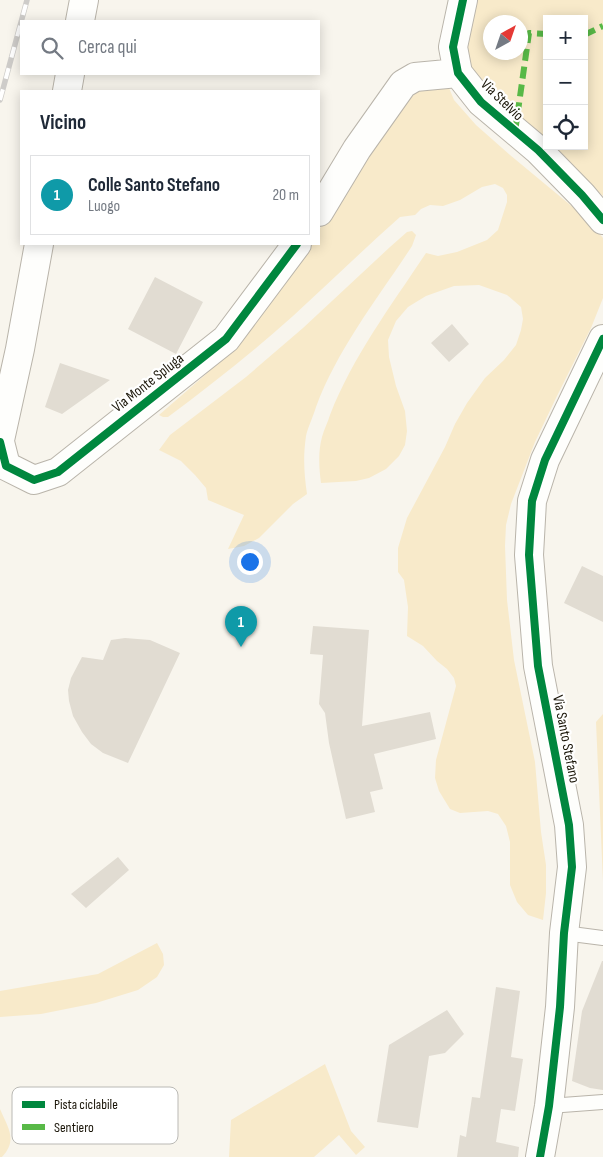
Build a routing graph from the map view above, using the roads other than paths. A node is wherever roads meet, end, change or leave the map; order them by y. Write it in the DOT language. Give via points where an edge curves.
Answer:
graph roads {
  1 [pos="84,0"];
  2 [pos="462,0"];
  3 [pos="80,20"];
  4 [pos="458,73"];
  5 [pos="70,75"];
  6 [pos="67,90"];
  7 [pos="320,210"];
  8 [pos="603,220"];
  9 [pos="39,245"];
  10 [pos="296,245"];
  11 [pos="603,339"];
  12 [pos="0,441"];
  13 [pos="564,933"];
  14 [pos="603,938"];
  15 [pos="603,1102"];
  16 [pos="549,1106"];
  17 [pos="540,1157"];
  1 -- 3 [label="street"];
  2 -- 4 [label="street, Via Stelvio" via="452,47"];
  4 -- 7 [label="street" via="415,77 403,84 357,149"];
  4 -- 8 [label="street, Via Stelvio" via="481,102 538,150"];
  5 -- 6 [label="street"];
  9 -- 12 [label="street, Via Monte Spluga"];
  10 -- 12 [label="street, Via Monte Spluga" via="226,340 58,472 34,480 6,466"];
  11 -- 13 [label="street, Via Santo Stefano" via="545,460 532,500 529,555 538,666 569,825 572,867"];
  13 -- 14 [label="lane"];
  13 -- 16 [label="street, Via Santo Stefano"];
  15 -- 16 [label="lane"];
  16 -- 17 [label="street, Via Santo Stefano"];
}
